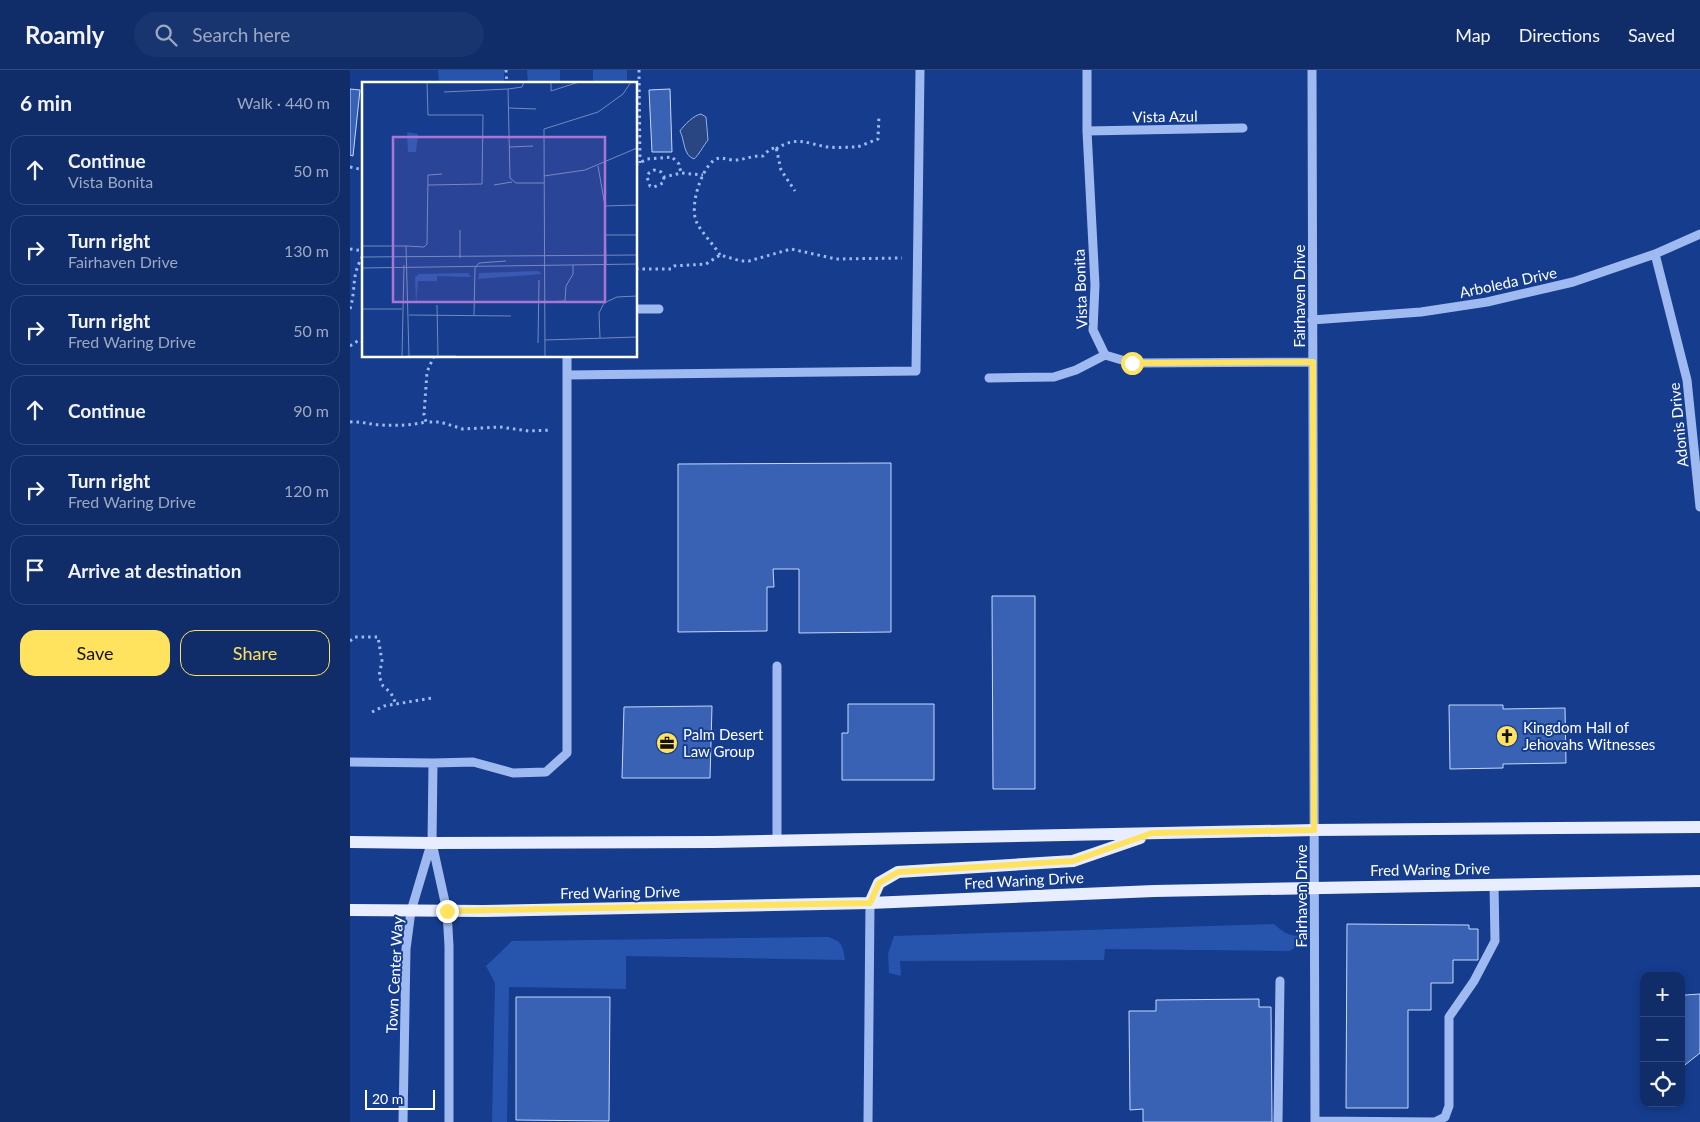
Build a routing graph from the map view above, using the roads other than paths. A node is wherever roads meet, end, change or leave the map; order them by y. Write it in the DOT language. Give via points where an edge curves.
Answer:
graph roads {
  1 [pos="920,70"];
  2 [pos="1087,70"];
  3 [pos="1312,70"];
  4 [pos="1243,128"];
  5 [pos="1087,131"];
  6 [pos="1700,234"];
  7 [pos="1655,254"];
  8 [pos="638,309"];
  9 [pos="659,309"];
  10 [pos="1312,320"];
  11 [pos="1105,356"];
  12 [pos="567,358"];
  13 [pos="1313,362"];
  14 [pos="567,375"];
  15 [pos="989,378"];
  16 [pos="1700,507"];
  17 [pos="777,666"];
  18 [pos="350,762"];
  19 [pos="433,763"];
  20 [pos="1700,827"];
  21 [pos="1314,830"];
  22 [pos="1152,833"];
  23 [pos="777,840"];
  24 [pos="350,842"];
  25 [pos="432,844"];
  26 [pos="1700,881"];
  27 [pos="1494,884"];
  28 [pos="1315,887"];
  29 [pos="870,903"];
  30 [pos="350,910"];
  31 [pos="411,911"];
  32 [pos="447,911"];
  33 [pos="1280,981"];
  34 [pos="403,1122"];
  35 [pos="449,1122"];
  36 [pos="868,1122"];
  37 [pos="1278,1122"];
  38 [pos="1315,1122"];
  1 -- 14 [label="street" via="916,371"];
  2 -- 5 [label="street, Vista Bonita"];
  3 -- 10 [label="street, Fairhaven Drive"];
  4 -- 5 [label="street, Vista Azul"];
  5 -- 11 [label="street, Vista Bonita" via="1095,285 1093,330"];
  6 -- 7 [label="street, Arboleda Drive"];
  7 -- 10 [label="street, Arboleda Drive" via="1573,282 1487,302 1421,312"];
  7 -- 16 [label="street, Adonis Drive" via="1687,380"];
  8 -- 9 [label="street"];
  10 -- 13 [label="street, Fairhaven Drive"];
  11 -- 13 [label="street" via="1132,363"];
  11 -- 15 [label="street" via="1054,377"];
  12 -- 14 [label="street"];
  13 -- 21 [label="street, Fairhaven Drive"];
  14 -- 19 [label="street" via="567,753 546,772 513,773 474,762"];
  17 -- 23 [label="street"];
  18 -- 19 [label="street"];
  19 -- 25 [label="street"];
  20 -- 21 [label="main road"];
  21 -- 22 [label="main road"];
  21 -- 28 [label="street, Fairhaven Drive"];
  22 -- 23 [label="main road"];
  22 -- 29 [label="main road" via="1073,861 898,872 879,883"];
  23 -- 25 [label="main road"];
  24 -- 25 [label="main road"];
  25 -- 31 [label="street, Town Center Way"];
  25 -- 32 [label="street"];
  26 -- 27 [label="main road, Fred Waring Drive"];
  27 -- 28 [label="main road, Fred Waring Drive"];
  27 -- 38 [label="street" via="1495,941 1474,981 1449,1017 1449,1106 1445,1117 1435,1122"];
  28 -- 29 [label="main road, Fred Waring Drive" via="1154,890"];
  28 -- 38 [label="street, Fairhaven Drive"];
  29 -- 32 [label="main road, Fred Waring Drive"];
  29 -- 36 [label="street"];
  30 -- 31 [label="main road, Fred Waring Drive"];
  31 -- 32 [label="main road, Fred Waring Drive"];
  31 -- 34 [label="street, Town Center Way" via="406,949"];
  32 -- 35 [label="street"];
  33 -- 37 [label="street"];
}
